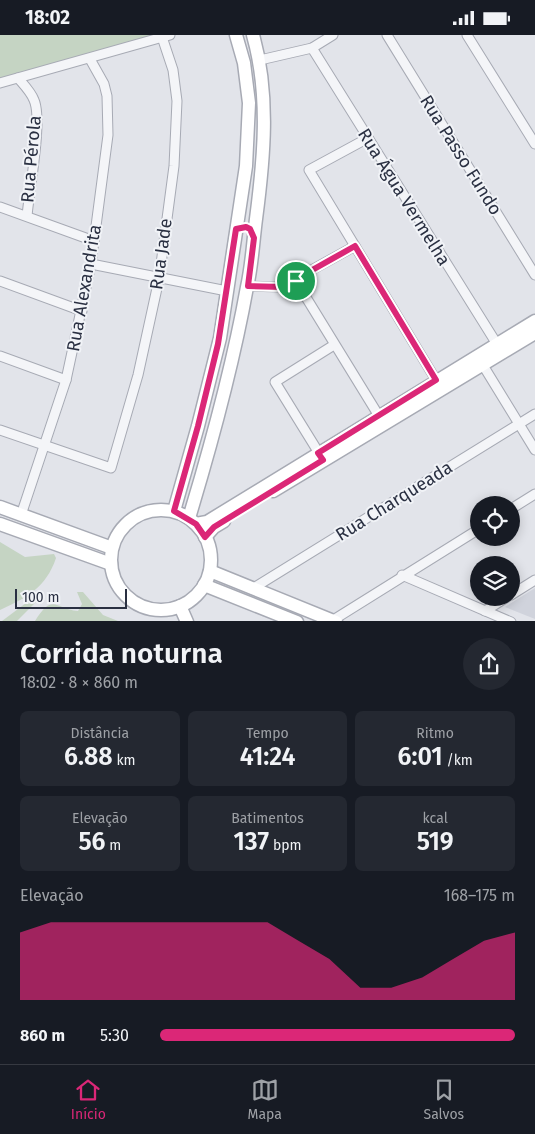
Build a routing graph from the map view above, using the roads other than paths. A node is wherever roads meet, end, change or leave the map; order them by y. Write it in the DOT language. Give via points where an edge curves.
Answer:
graph roads {
  1 [pos="236,35"];
  2 [pos="253,35"];
  3 [pos="333,35"];
  4 [pos="467,35"];
  5 [pos="166,36"];
  6 [pos="390,36"];
  7 [pos="312,48"];
  8 [pos="90,59"];
  9 [pos="260,60"];
  10 [pos="18,78"];
  11 [pos="0,83"];
  12 [pos="368,138"];
  13 [pos="535,144"];
  14 [pos="0,207"];
  15 [pos="27,216"];
  16 [pos="236,229"];
  17 [pos="254,238"];
  18 [pos="94,241"];
  19 [pos="355,246"];
  20 [pos="91,264"];
  21 [pos="535,275"];
  22 [pos="159,279"];
  23 [pos="0,281"];
  24 [pos="296,281"];
  25 [pos="248,286"];
  26 [pos="227,291"];
  27 [pos="82,311"];
  28 [pos="535,321"];
  29 [pos="535,333"];
  30 [pos="218,344"];
  31 [pos="334,345"];
  32 [pos="234,348"];
  33 [pos="500,349"];
  34 [pos="0,356"];
  35 [pos="481,361"];
  36 [pos="436,380"];
  37 [pos="66,381"];
  38 [pos="535,414"];
  39 [pos="380,419"];
  40 [pos="519,424"];
  41 [pos="0,430"];
  42 [pos="44,447"];
  43 [pos="535,450"];
  44 [pos="321,456"];
  45 [pos="535,494"];
  46 [pos="520,503"];
  47 [pos="0,507"];
  48 [pos="174,511"];
  49 [pos="21,515"];
  50 [pos="192,521"];
  51 [pos="0,524"];
  52 [pos="470,534"];
  53 [pos="205,537"];
  54 [pos="112,548"];
  55 [pos="111,564"];
  56 [pos="210,571"];
  57 [pos="402,575"];
  58 [pos="535,579"];
  59 [pos="204,585"];
  60 [pos="252,589"];
  61 [pos="520,589"];
  62 [pos="180,606"];
  63 [pos="492,606"];
  64 [pos="485,611"];
  65 [pos="186,621"];
  66 [pos="297,621"];
  67 [pos="332,621"];
  68 [pos="511,621"];
  1 -- 16 [label="street" via="244,63 249,103 246,167"];
  2 -- 9 [label="street"];
  3 -- 7 [label="street"];
  4 -- 13 [label="street"];
  5 -- 8 [label="street"];
  5 -- 22 [label="street, Rua Jade" via="177,101 174,166"];
  6 -- 21 [label="street, Rua Passo Fundo"];
  7 -- 9 [label="street"];
  7 -- 12 [label="street, Rua Água Vermelha"];
  8 -- 10 [label="street"];
  8 -- 18 [label="street, Rua Alexandrita" via="107,96 108,125"];
  9 -- 17 [label="street" via="265,129"];
  10 -- 11 [label="street"];
  10 -- 15 [label="street, Rua Pérola" via="34,101 36,110"];
  12 -- 19 [label="street" via="309,170"];
  12 -- 33 [label="street, Rua Água Vermelha"];
  14 -- 15 [label="street"];
  15 -- 18 [label="street"];
  16 -- 17 [label="street" via="250,229"];
  16 -- 26 [label="street"];
  17 -- 25 [label="street"];
  18 -- 20 [label="street, Rua Alexandrita"];
  19 -- 24 [label="street"];
  19 -- 36 [label="street"];
  20 -- 22 [label="street"];
  20 -- 27 [label="street, Rua Alexandrita"];
  22 -- 26 [label="street"];
  22 -- 42 [label="street, Rua Jade" via="138,375 111,468"];
  23 -- 27 [label="street"];
  24 -- 25 [label="street" via="282,287"];
  24 -- 31 [label="street"];
  25 -- 32 [label="street"];
  26 -- 30 [label="street"];
  27 -- 37 [label="street, Rua Alexandrita"];
  28 -- 33 [label="street"];
  29 -- 33 [label="street"];
  30 -- 32 [label="street" via="223,348"];
  30 -- 48 [label="street"];
  31 -- 39 [label="street"];
  31 -- 44 [label="street" via="275,382"];
  32 -- 50 [label="street"];
  33 -- 35 [label="street"];
  34 -- 37 [label="street"];
  35 -- 36 [label="street"];
  35 -- 39 [label="street"];
  35 -- 40 [label="street"];
  36 -- 39 [label="street"];
  37 -- 42 [label="street, Rua Alexandrita"];
  38 -- 40 [label="street, Rua Charqueada"];
  39 -- 44 [label="street"];
  40 -- 43 [label="street"];
  40 -- 60 [label="street, Rua Charqueada"];
  41 -- 42 [label="street"];
  42 -- 49 [label="street, Rua Alexandrita"];
  44 -- 50 [label="street" via="207,522"];
  44 -- 53 [label="street" via="214,527"];
  45 -- 46 [label="street"];
  47 -- 49 [label="street"];
  48 -- 50 [label="street"];
  48 -- 54 [label="street" via="154,511 135,517 125,525"];
  49 -- 54 [label="street"];
  50 -- 53 [label="street"];
  51 -- 55 [label="street"];
  52 -- 57 [label="street"];
  53 -- 56 [label="street" via="211,560"];
  54 -- 55 [label="street"];
  55 -- 62 [label="street" via="121,590 137,604 158,610"];
  56 -- 59 [label="street"];
  56 -- 60 [label="street"];
  57 -- 64 [label="street"];
  57 -- 67 [label="street"];
  58 -- 61 [label="street"];
  59 -- 62 [label="street"];
  59 -- 66 [label="street"];
  60 -- 67 [label="street"];
  62 -- 65 [label="street"];
  63 -- 64 [label="street"];
  64 -- 68 [label="street"];
}
